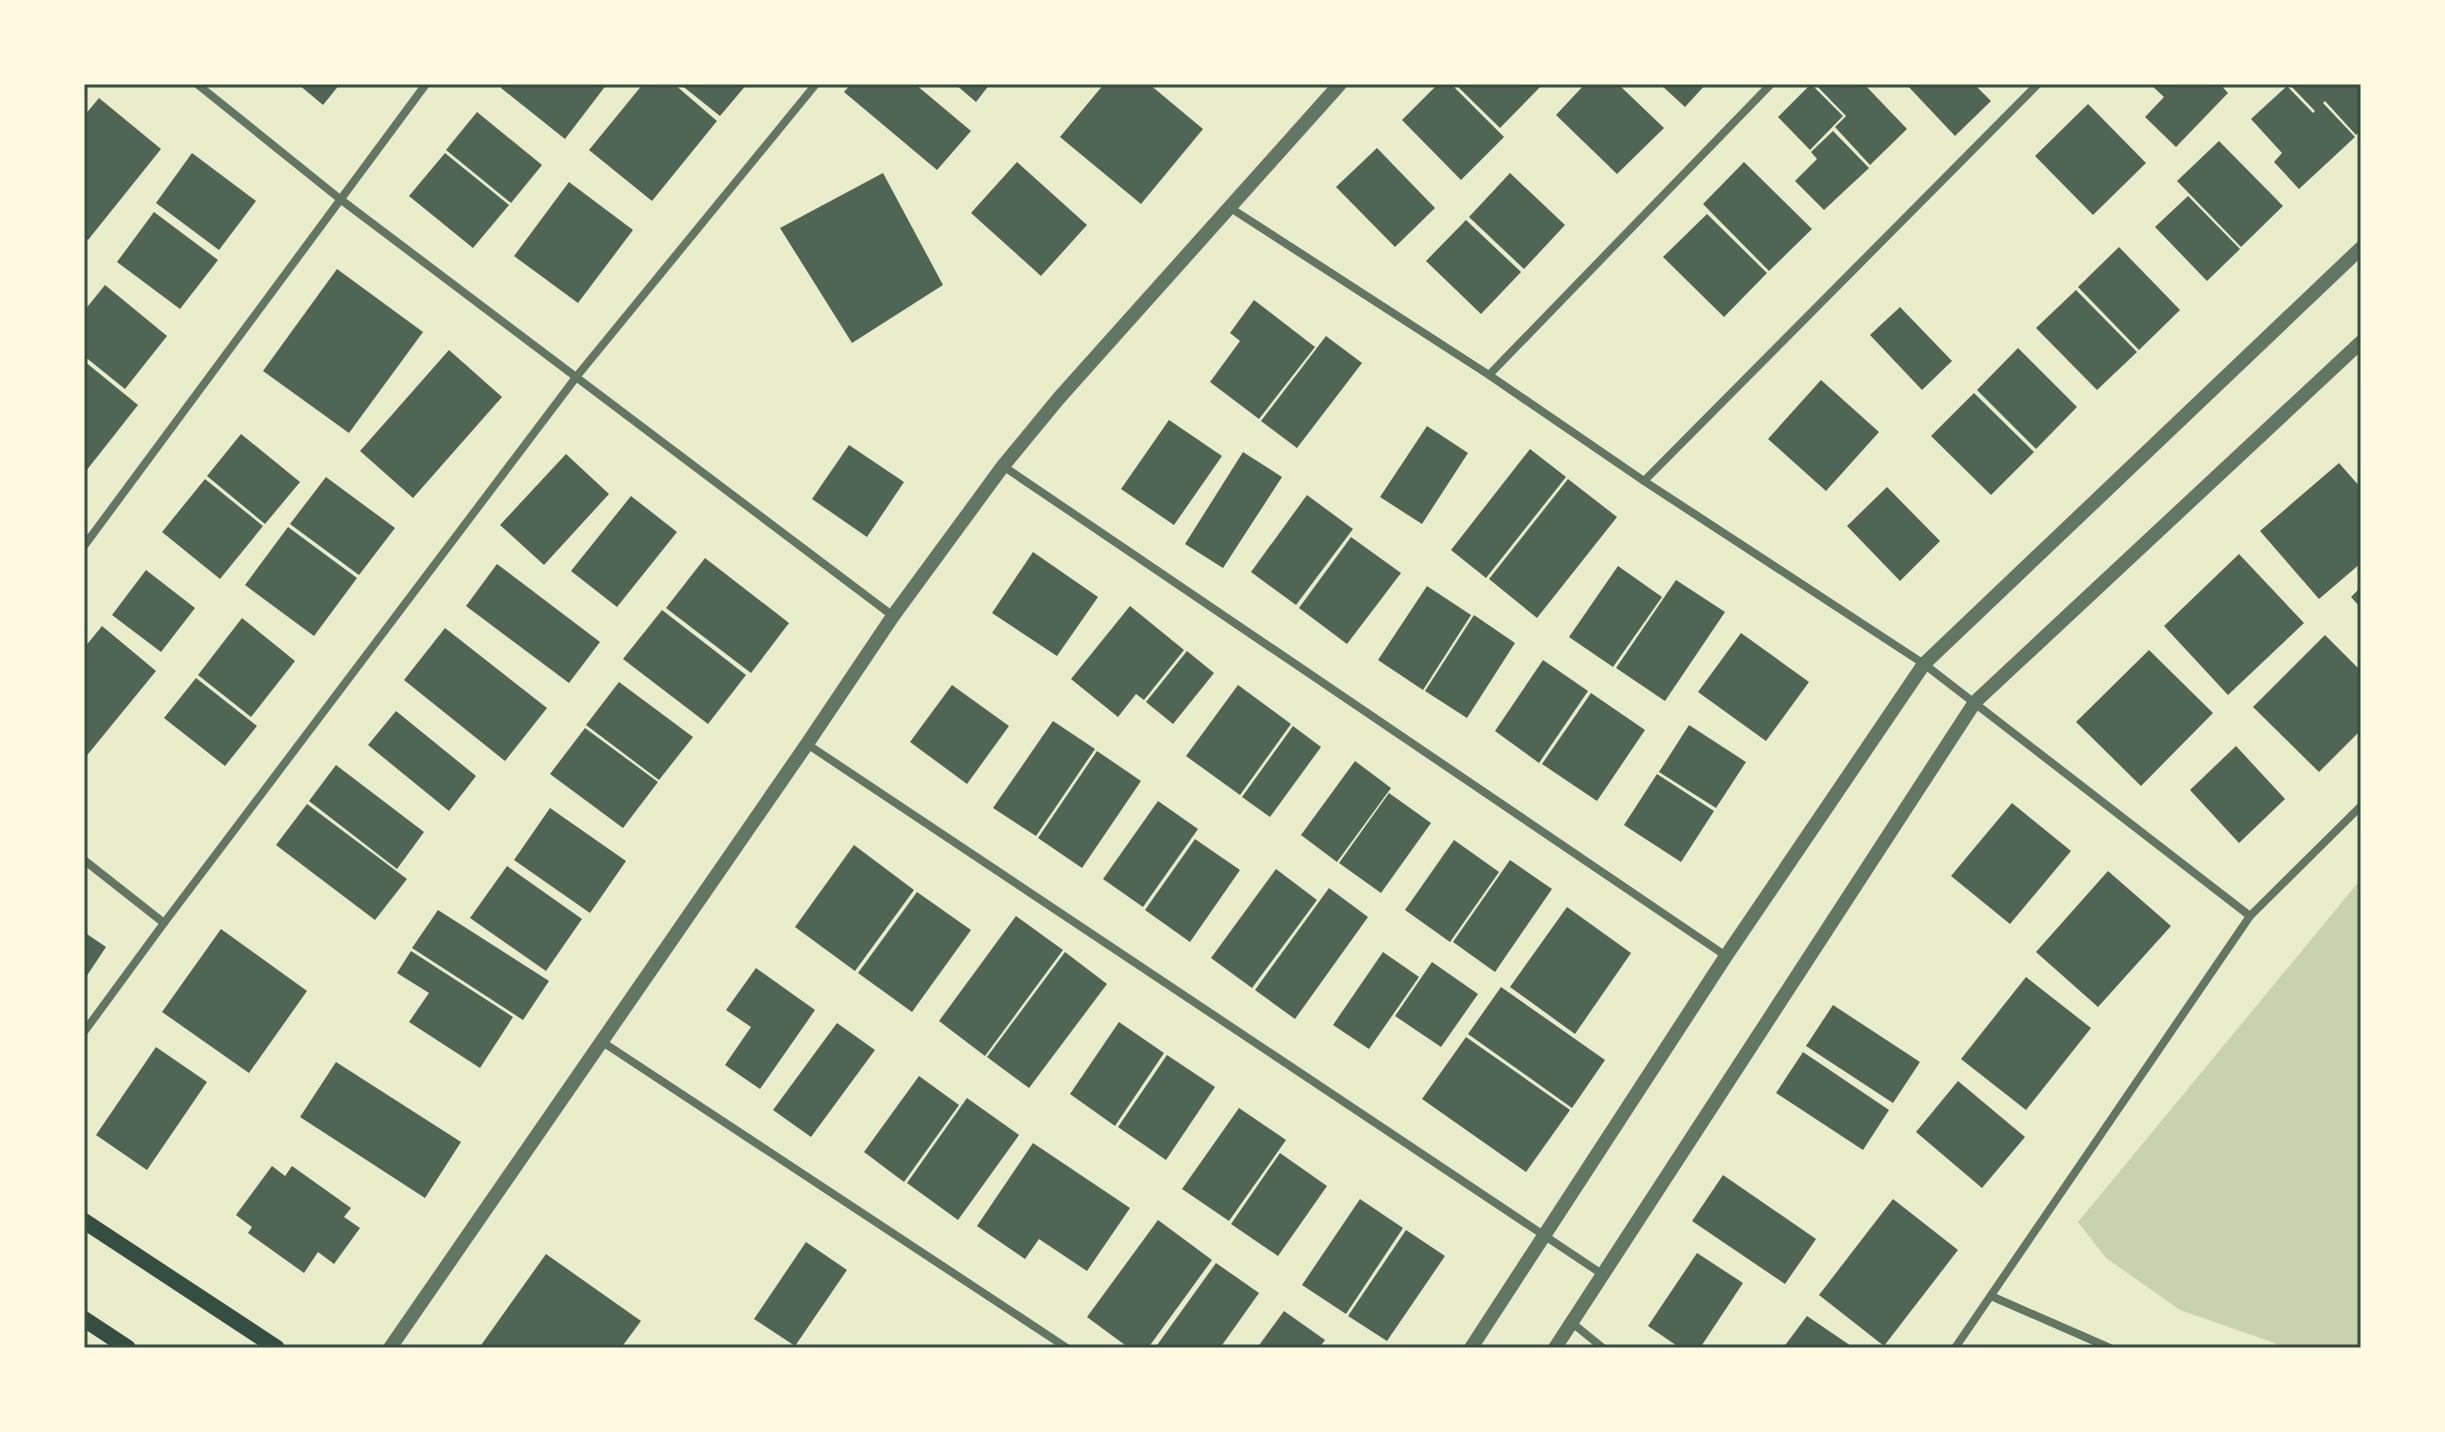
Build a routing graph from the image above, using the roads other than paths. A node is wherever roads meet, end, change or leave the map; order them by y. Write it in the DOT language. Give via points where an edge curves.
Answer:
graph roads {
  1 [pos="197,84"];
  2 [pos="426,84"];
  3 [pos="816,84"];
  4 [pos="1340,84"];
  5 [pos="1771,84"];
  6 [pos="2038,84"];
  7 [pos="340,199"];
  8 [pos="1228,206"];
  9 [pos="2361,248"];
  10 [pos="2361,342"];
  11 [pos="1489,375"];
  12 [pos="577,376"];
  13 [pos="1003,466"];
  14 [pos="1644,481"];
  15 [pos="84,546"];
  16 [pos="893,616"];
  17 [pos="1924,664"];
  18 [pos="1975,702"];
  19 [pos="807,744"];
  20 [pos="2361,806"];
  21 [pos="84,860"];
  22 [pos="2250,916"];
  23 [pos="164,923"];
  24 [pos="1726,956"];
  25 [pos="84,1032"];
  26 [pos="601,1041"];
  27 [pos="84,1221"];
  28 [pos="1543,1235"];
  29 [pos="1602,1274"];
  30 [pos="1991,1296"];
  31 [pos="84,1319"];
  32 [pos="1571,1322"];
  33 [pos="128,1348"];
  34 [pos="277,1348"];
  35 [pos="390,1348"];
  36 [pos="1067,1348"];
  37 [pos="1471,1348"];
  38 [pos="1555,1348"];
  39 [pos="1603,1348"];
  40 [pos="1955,1348"];
  41 [pos="2110,1348"];
  1 -- 7 [label="street"];
  2 -- 7 [label="street"];
  3 -- 12 [label="street"];
  4 -- 8 [label="street"];
  5 -- 11 [label="street"];
  6 -- 14 [label="street"];
  7 -- 12 [label="street"];
  7 -- 15 [label="street"];
  8 -- 11 [label="street"];
  8 -- 13 [label="street"];
  9 -- 17 [label="street"];
  10 -- 18 [label="street"];
  11 -- 14 [label="street"];
  12 -- 16 [label="street"];
  12 -- 23 [label="street"];
  13 -- 16 [label="street"];
  13 -- 24 [label="street"];
  14 -- 17 [label="street"];
  16 -- 19 [label="street"];
  17 -- 18 [label="street"];
  17 -- 24 [label="street"];
  18 -- 22 [label="street"];
  18 -- 29 [label="street"];
  19 -- 26 [label="street"];
  19 -- 28 [label="street"];
  20 -- 22 [label="street"];
  21 -- 23 [label="street"];
  22 -- 30 [label="street"];
  23 -- 25 [label="street"];
  24 -- 28 [label="street"];
  26 -- 35 [label="street"];
  26 -- 36 [label="street"];
  27 -- 34 [label="main road"];
  28 -- 29 [label="street"];
  28 -- 37 [label="street"];
  29 -- 32 [label="street"];
  30 -- 40 [label="street"];
  30 -- 41 [label="street"];
  31 -- 33 [label="main road"];
  32 -- 38 [label="street"];
  32 -- 39 [label="street"];
}
